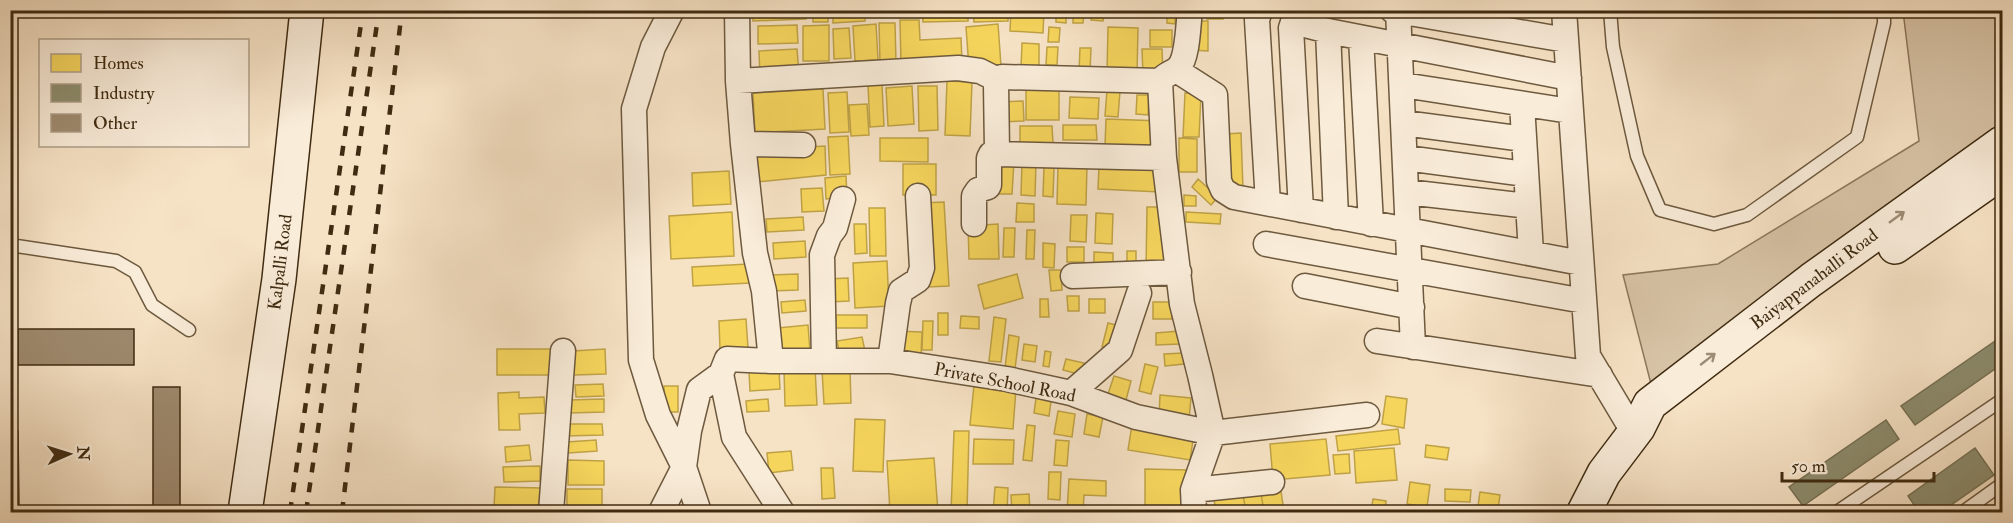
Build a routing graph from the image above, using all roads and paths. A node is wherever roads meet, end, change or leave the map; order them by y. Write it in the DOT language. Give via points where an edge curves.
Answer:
graph roads {
  1 [pos="307,10"];
  2 [pos="672,10"];
  3 [pos="737,10"];
  4 [pos="1190,10"];
  5 [pos="1260,10"];
  6 [pos="1564,10"];
  7 [pos="1610,10"];
  8 [pos="1884,10"];
  9 [pos="1396,11"];
  10 [pos="1304,17"];
  11 [pos="1328,31"];
  12 [pos="1361,38"];
  13 [pos="1566,40"];
  14 [pos="1401,46"];
  15 [pos="1168,76"];
  16 [pos="1569,78"];
  17 [pos="998,80"];
  18 [pos="738,81"];
  19 [pos="1403,85"];
  20 [pos="1522,104"];
  21 [pos="1570,111"];
  22 [pos="1404,123"];
  23 [pos="1524,139"];
  24 [pos="2002,143"];
  25 [pos="743,144"];
  26 [pos="802,145"];
  27 [pos="997,151"];
  28 [pos="1164,158"];
  29 [pos="1406,158"];
  30 [pos="1988,171"];
  31 [pos="1526,174"];
  32 [pos="1407,192"];
  33 [pos="918,196"];
  34 [pos="843,199"];
  35 [pos="1268,203"];
  36 [pos="1528,206"];
  37 [pos="1300,210"];
  38 [pos="1336,217"];
  39 [pos="974,224"];
  40 [pos="1371,224"];
  41 [pos="1409,230"];
  42 [pos="1266,244"];
  43 [pos="10,245"];
  44 [pos="1531,253"];
  45 [pos="1581,263"];
  46 [pos="1410,269"];
  47 [pos="1179,272"];
  48 [pos="1073,276"];
  49 [pos="1305,286"];
  50 [pos="1138,292"];
  51 [pos="1584,301"];
  52 [pos="1412,307"];
  53 [pos="189,330"];
  54 [pos="1377,341"];
  55 [pos="1413,347"];
  56 [pos="563,351"];
  57 [pos="771,361"];
  58 [pos="824,361"];
  59 [pos="890,361"];
  60 [pos="721,374"];
  61 [pos="1600,375"];
  62 [pos="1071,393"];
  63 [pos="2002,400"];
  64 [pos="1367,415"];
  65 [pos="1636,430"];
  66 [pos="1213,433"];
  67 [pos="684,466"];
  68 [pos="1272,482"];
  69 [pos="2002,484"];
  70 [pos="1193,501"];
  71 [pos="245,513"];
  72 [pos="550,513"];
  73 [pos="662,513"];
  74 [pos="699,513"];
  75 [pos="782,513"];
  76 [pos="1584,513"];
  77 [pos="1837,513"];
  78 [pos="1963,513"];
  1 -- 71 [label="street, Kalpalli Road" via="279,279"];
  2 -- 67 [label="street" via="653,47 634,109 641,360 658,415"];
  3 -- 18 [label="street"];
  4 -- 15 [label="street" via="1183,59"];
  5 -- 35 [label="street" via="1257,20"];
  6 -- 13 [label="street"];
  7 -- 8 [label="lane" via="1613,47 1637,156 1660,210 1714,224 1747,215 1857,137"];
  9 -- 13 [label="street"];
  9 -- 14 [label="street"];
  10 -- 11 [label="street"];
  10 -- 37 [label="street" via="1293,22 1291,28"];
  11 -- 12 [label="street"];
  11 -- 38 [label="street"];
  12 -- 14 [label="street"];
  12 -- 40 [label="street"];
  13 -- 16 [label="street"];
  14 -- 16 [label="street"];
  14 -- 19 [label="street"];
  15 -- 17 [label="street"];
  15 -- 28 [label="street"];
  15 -- 35 [label="street" via="1215,95 1219,181 1223,190 1234,197"];
  16 -- 21 [label="street"];
  17 -- 18 [label="street" via="980,71 958,68"];
  17 -- 27 [label="street"];
  18 -- 25 [label="street"];
  19 -- 20 [label="street"];
  19 -- 22 [label="street"];
  20 -- 21 [label="street"];
  20 -- 23 [label="street"];
  21 -- 45 [label="street"];
  22 -- 23 [label="street"];
  22 -- 29 [label="street"];
  23 -- 31 [label="street"];
  24 -- 30 [label="street, Baiyappanahalli Road"];
  25 -- 26 [label="street"];
  25 -- 57 [label="street"];
  27 -- 28 [label="street"];
  27 -- 39 [label="street" via="989,158 990,185 974,196"];
  28 -- 47 [label="street"];
  29 -- 31 [label="street"];
  29 -- 32 [label="street"];
  30 -- 65 [label="street, Baiyappanahalli Road" via="1659,422"];
  31 -- 36 [label="street"];
  32 -- 36 [label="street"];
  32 -- 41 [label="street"];
  33 -- 59 [label="street" via="921,275 901,291"];
  34 -- 58 [label="street" via="822,255"];
  35 -- 37 [label="street"];
  36 -- 44 [label="street"];
  37 -- 38 [label="street"];
  38 -- 40 [label="street"];
  40 -- 41 [label="street"];
  41 -- 44 [label="street"];
  41 -- 46 [label="street"];
  42 -- 46 [label="street"];
  43 -- 53 [label="lane" via="116,261 135,272 152,305"];
  44 -- 45 [label="street"];
  45 -- 51 [label="street"];
  46 -- 51 [label="street"];
  46 -- 52 [label="street"];
  47 -- 48 [label="street"];
  47 -- 66 [label="street" via="1182,304"];
  49 -- 52 [label="street"];
  50 -- 62 [label="street" via="1120,350"];
  51 -- 61 [label="street" via="1588,356"];
  52 -- 55 [label="street"];
  54 -- 55 [label="street"];
  55 -- 61 [label="street"];
  56 -- 72 [label="street"];
  57 -- 58 [label="street, Private School Road"];
  57 -- 60 [label="street, Private School Road" via="727,359"];
  58 -- 59 [label="street, Private School Road"];
  59 -- 62 [label="street, Private School Road"];
  60 -- 67 [label="street" via="699,390"];
  60 -- 75 [label="street" via="734,437"];
  61 -- 65 [label="street"];
  62 -- 66 [label="street, Private School Road" via="1136,417"];
  63 -- 77 [label="lane"];
  64 -- 66 [label="street, Private School Road"];
  65 -- 76 [label="street" via="1604,473"];
  66 -- 70 [label="street"];
  67 -- 73 [label="street"];
  67 -- 74 [label="street"];
  68 -- 70 [label="street"];
  69 -- 78 [label="lane"];
}
